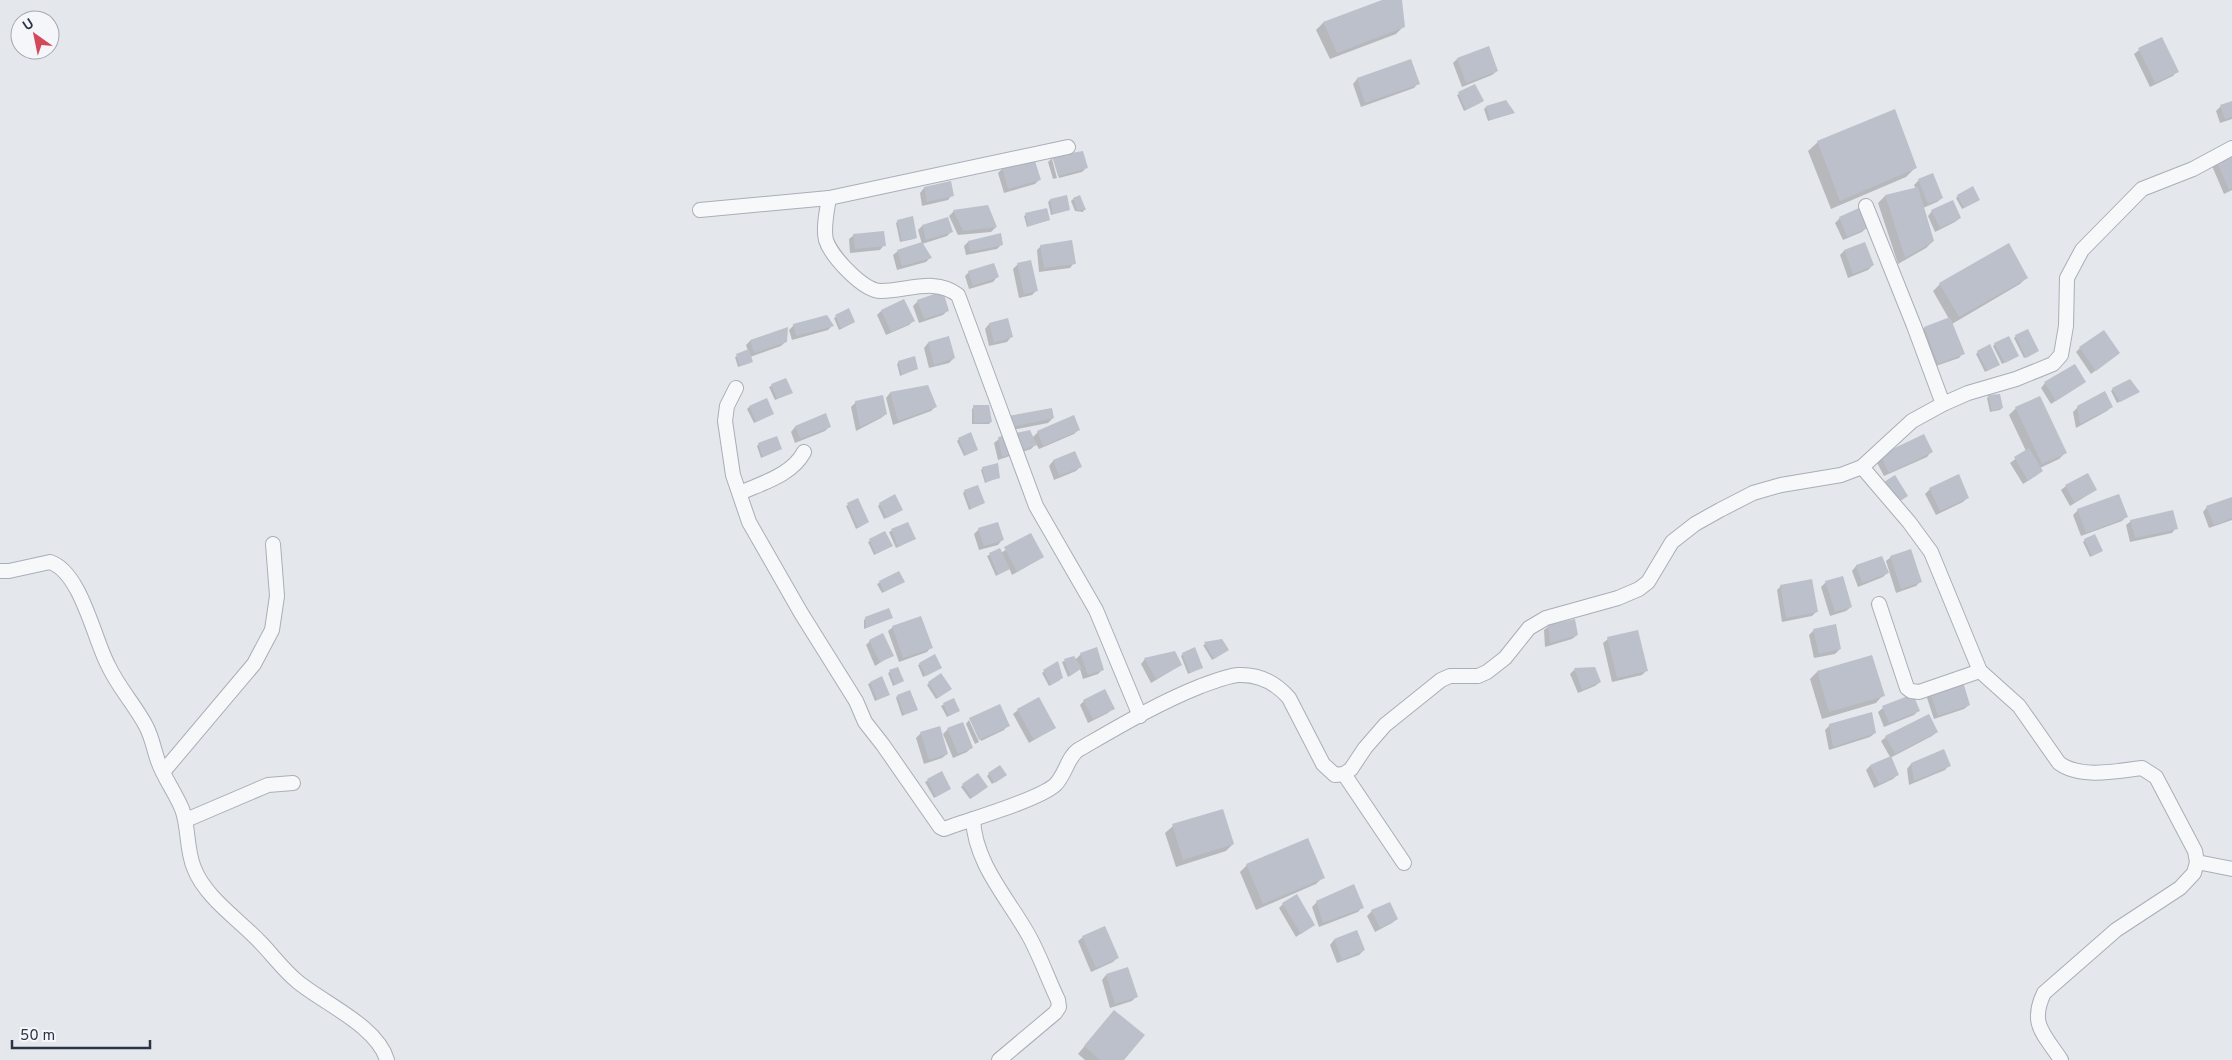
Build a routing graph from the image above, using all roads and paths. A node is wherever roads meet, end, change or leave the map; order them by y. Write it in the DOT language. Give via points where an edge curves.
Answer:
graph roads {
  1 [pos="1068,147"];
  2 [pos="2232,148"];
  3 [pos="829,198"];
  4 [pos="1866,206"];
  5 [pos="700,210"];
  6 [pos="736,388"];
  7 [pos="1943,404"];
  8 [pos="804,452"];
  9 [pos="1862,467"];
  10 [pos="740,493"];
  11 [pos="273,544"];
  12 [pos="0,571"];
  13 [pos="1880,604"];
  14 [pos="1980,671"];
  15 [pos="1140,716"];
  16 [pos="163,772"];
  17 [pos="1344,774"];
  18 [pos="293,783"];
  19 [pos="973,819"];
  20 [pos="186,820"];
  21 [pos="2197,862"];
  22 [pos="1404,863"];
  23 [pos="2232,869"];
  24 [pos="387,1060"];
  25 [pos="999,1060"];
  26 [pos="2060,1060"];
  1 -- 3 [label="street"];
  2 -- 7 [label="street" via="2193,169 2142,188 2082,250 2067,278 2066,326 2060,355 2053,364"];
  3 -- 5 [label="street"];
  3 -- 15 [label="street" via="826,240 838,261 860,282 879,291 915,286 949,288 958,295 1036,506 1096,610"];
  4 -- 7 [label="street"];
  6 -- 10 [label="street" via="727,406 725,421 733,475"];
  7 -- 9 [label="street" via="1912,422"];
  8 -- 10 [label="street" via="795,465 781,474"];
  9 -- 14 [label="street" via="1931,552"];
  9 -- 17 [label="street" via="1841,475 1753,493 1695,524 1672,542 1648,582 1639,589 1546,618 1529,628 1505,658 1487,672 1478,676 1450,676 1428,689 1385,725"];
  10 -- 19 [label="street" via="750,522 801,614 856,701 865,722 938,824 944,829"];
  11 -- 16 [label="street" via="277,596 272,630 254,664"];
  12 -- 16 [label="street" via="50,562 65,571 84,605 107,664 149,730"];
  13 -- 14 [label="street" via="1911,692"];
  14 -- 21 [label="street" via="2019,706 2066,768 2091,772 2142,768 2150,772 2167,796 2195,851"];
  15 -- 17 [label="street" via="1217,680 1238,675 1266,679 1289,698 1323,764 1335,775"];
  15 -- 19 [label="street" via="1074,753 1064,775 1048,790"];
  16 -- 20 [label="street"];
  17 -- 22 [label="street"];
  18 -- 20 [label="street" via="268,785"];
  19 -- 25 [label="street" via="980,855 1030,938 1059,1006 1055,1013"];
  20 -- 24 [label="street" via="194,869 221,907 258,939 296,981 373,1035"];
  21 -- 23 [label="street"];
  21 -- 26 [label="street" via="2194,872 2180,888 2116,930 2044,993 2036,1016 2039,1027"];
}
